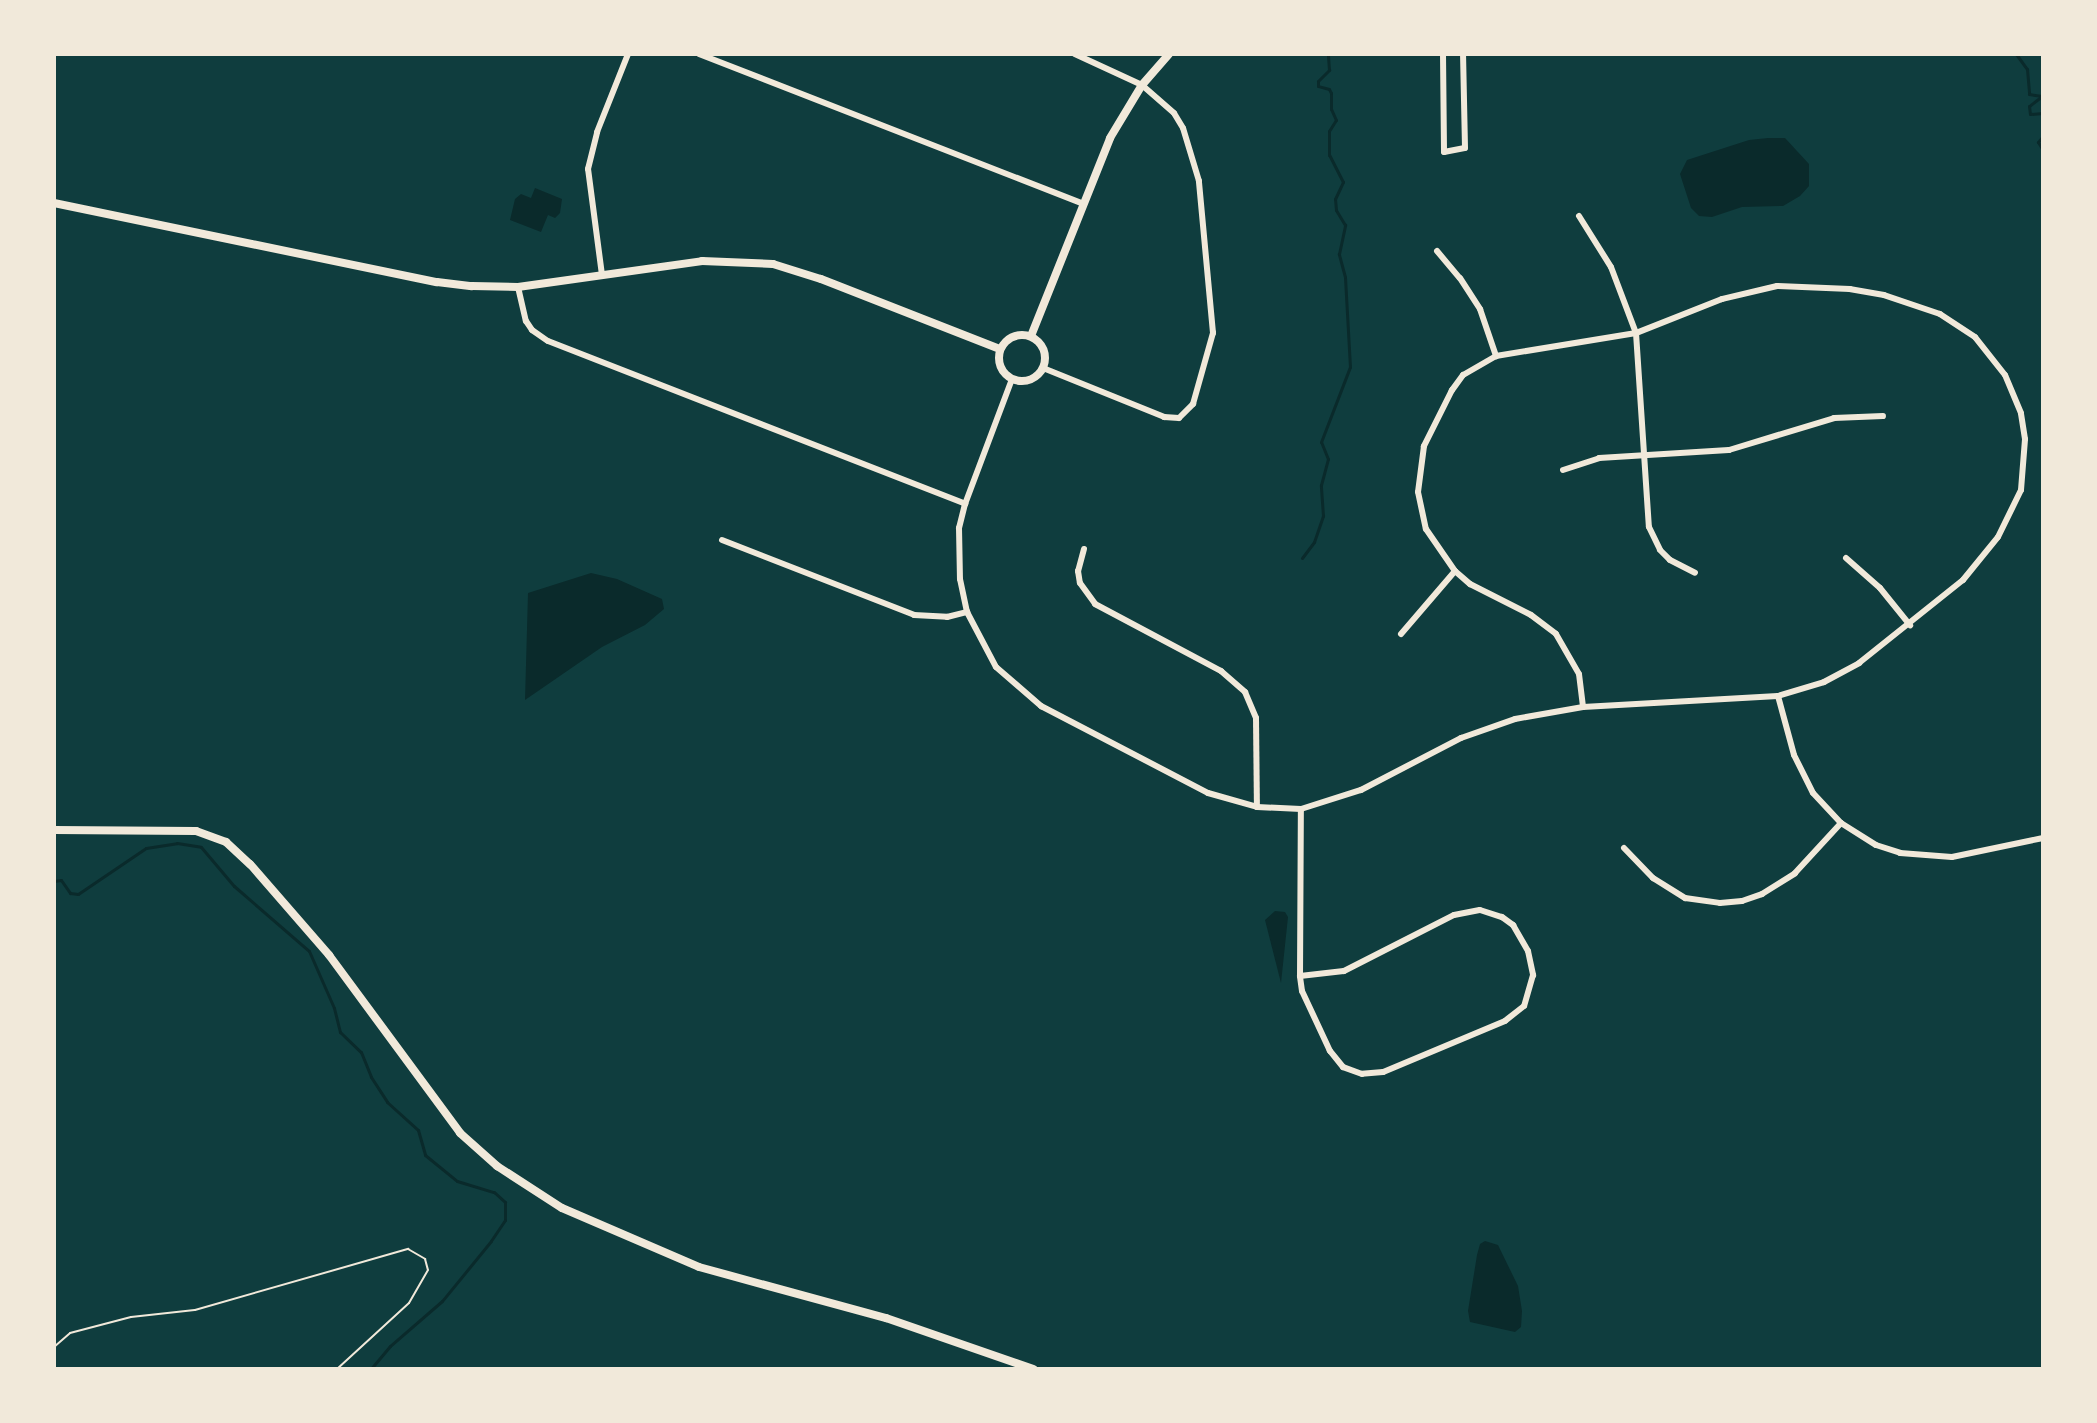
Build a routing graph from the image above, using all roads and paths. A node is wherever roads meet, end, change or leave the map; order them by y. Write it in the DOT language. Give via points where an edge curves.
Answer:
graph roads {
  1 [pos="628,54"];
  2 [pos="699,54"];
  3 [pos="1075,54"];
  4 [pos="1169,54"];
  5 [pos="1443,54"];
  6 [pos="1463,54"];
  7 [pos="1142,85"];
  8 [pos="54,203"];
  9 [pos="1083,204"];
  10 [pos="1579,216"];
  11 [pos="1437,251"];
  12 [pos="602,275"];
  13 [pos="518,287"];
  14 [pos="1636,333"];
  15 [pos="1031,336"];
  16 [pos="1000,349"];
  17 [pos="1496,356"];
  18 [pos="1043,368"];
  19 [pos="1012,379"];
  20 [pos="1883,416"];
  21 [pos="1644,455"];
  22 [pos="1563,470"];
  23 [pos="965,504"];
  24 [pos="722,540"];
  25 [pos="1084,549"];
  26 [pos="1846,558"];
  27 [pos="1455,571"];
  28 [pos="1695,573"];
  29 [pos="967,612"];
  30 [pos="1910,625"];
  31 [pos="1401,634"];
  32 [pos="1778,696"];
  33 [pos="1583,707"];
  34 [pos="1257,807"];
  35 [pos="1301,809"];
  36 [pos="1841,823"];
  37 [pos="54,830"];
  38 [pos="2043,838"];
  39 [pos="1624,848"];
  40 [pos="1300,976"];
  41 [pos="54,1347"];
  42 [pos="337,1369"];
  43 [pos="1033,1369"];
  1 -- 12 [label="street" via="588,169"];
  2 -- 9 [label="street"];
  3 -- 7 [label="street"];
  4 -- 7 [label="street"];
  5 -- 6 [label="street" via="1444,152 1465,148"];
  7 -- 9 [label="street" via="1110,138"];
  7 -- 18 [label="street" via="1179,120 1197,168 1213,333 1193,404 1179,418 1164,417"];
  8 -- 13 [label="street" via="437,282"];
  9 -- 15 [label="street"];
  10 -- 14 [label="street" via="1611,267"];
  11 -- 17 [label="street" via="1480,309"];
  12 -- 13 [label="street"];
  12 -- 16 [label="street" via="702,261 773,264"];
  13 -- 23 [label="street" via="526,321 548,341"];
  14 -- 17 [label="street"];
  14 -- 21 [label="street"];
  14 -- 30 [label="street" via="1722,299 1777,286 1884,295 1940,314 1975,337 2005,375 2021,413 2021,490 2005,526 1979,562"];
  15 -- 16 [label="street" via="1014,336"];
  15 -- 18 [label="street" via="1045,351"];
  16 -- 19 [label="street" via="1000,366"];
  17 -- 27 [label="street" via="1463,375 1452,390 1419,468 1426,529"];
  18 -- 19 [label="street" via="1030,380"];
  19 -- 23 [label="street"];
  20 -- 21 [label="street" via="1834,418 1729,450"];
  21 -- 22 [label="street" via="1599,458"];
  21 -- 28 [label="street" via="1646,513 1654,540 1670,560"];
  23 -- 29 [label="street" via="959,550"];
  24 -- 29 [label="street" via="914,615"];
  25 -- 34 [label="street" via="1080,583 1095,604 1221,671 1245,692 1256,718"];
  26 -- 30 [label="street"];
  27 -- 31 [label="street"];
  27 -- 33 [label="street" via="1556,634 1579,674"];
  29 -- 34 [label="street" via="996,667 1027,696 1208,793"];
  30 -- 32 [label="street" via="1842,674"];
  32 -- 33 [label="street"];
  32 -- 36 [label="street" via="1803,777"];
  33 -- 35 [label="street" via="1479,731 1361,790"];
  34 -- 35 [label="street"];
  35 -- 40 [label="street"];
  36 -- 38 [label="street" via="1876,845 1925,857 1952,857"];
  36 -- 39 [label="street" via="1795,873 1742,901 1685,898 1653,878"];
  37 -- 43 [label="street" via="196,831 226,842 329,955 460,1133 497,1166 562,1208 699,1267 886,1318"];
  40 -- 40 [label="street" via="1305,1001 1330,1051 1343,1067 1372,1075 1505,1021 1524,1006 1533,975 1528,951 1513,925 1480,910 1454,915 1344,971"];
  41 -- 42 [label="path" via="70,1333 131,1317 210,1306 408,1249 425,1259 428,1270 409,1303"];
}
